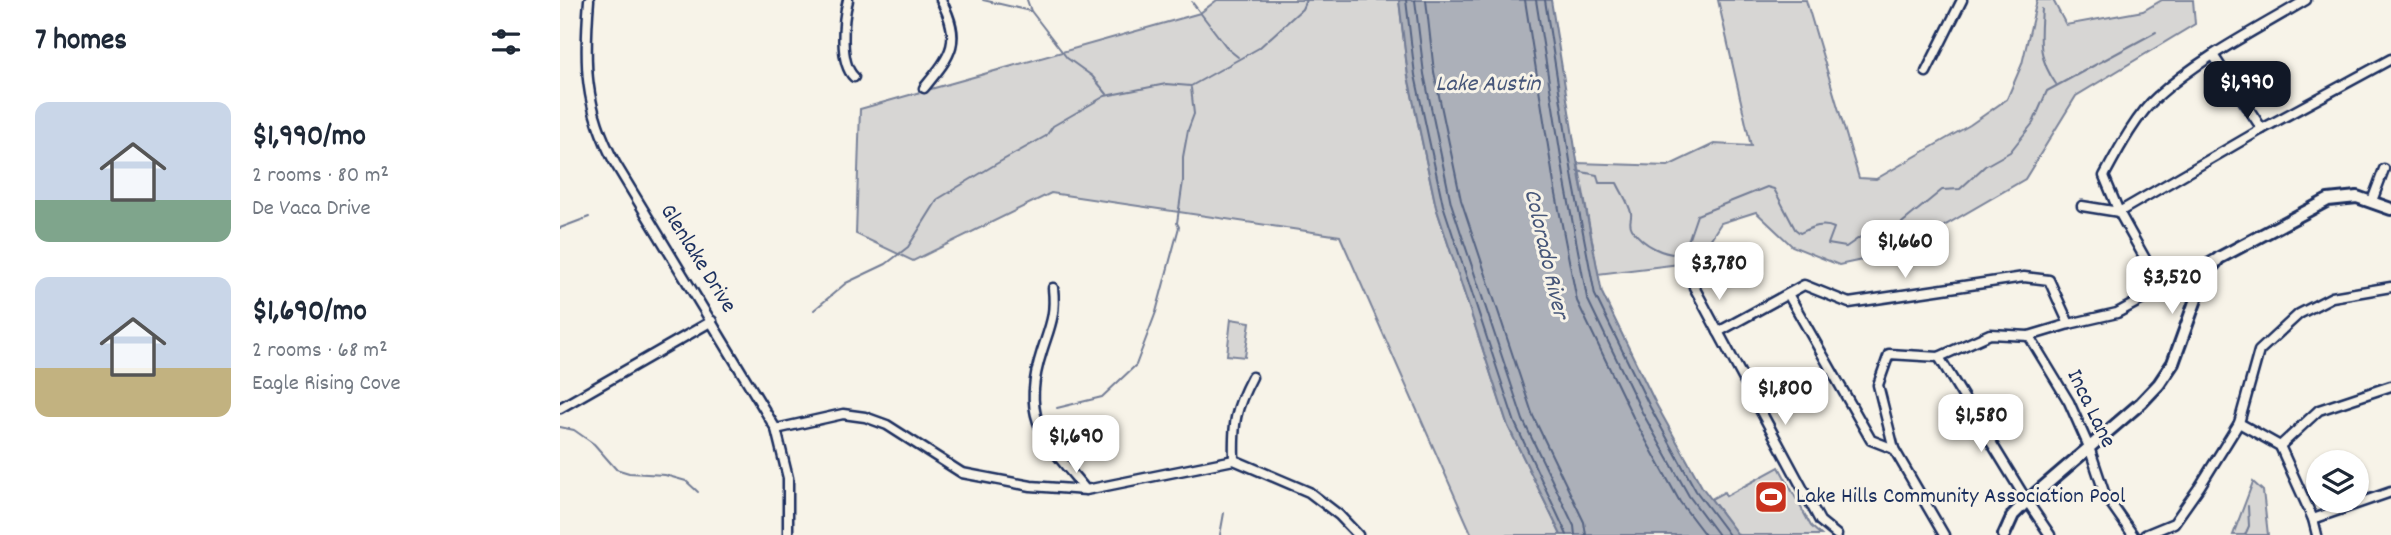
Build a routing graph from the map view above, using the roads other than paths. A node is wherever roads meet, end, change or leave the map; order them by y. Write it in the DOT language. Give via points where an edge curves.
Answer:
graph roads {
  1 [pos="589,0"];
  2 [pos="848,0"];
  3 [pos="941,0"];
  4 [pos="1962,0"];
  5 [pos="2306,0"];
  6 [pos="2213,55"];
  7 [pos="2391,59"];
  8 [pos="1926,72"];
  9 [pos="854,77"];
  10 [pos="924,88"];
  11 [pos="2262,129"];
  12 [pos="2384,169"];
  13 [pos="2372,201"];
  14 [pos="2082,206"];
  15 [pos="2391,209"];
  16 [pos="2119,212"];
  17 [pos="2219,258"];
  18 [pos="1694,286"];
  19 [pos="2391,287"];
  20 [pos="1053,288"];
  21 [pos="2162,289"];
  22 [pos="1788,294"];
  23 [pos="712,321"];
  24 [pos="2069,324"];
  25 [pos="1718,332"];
  26 [pos="2029,337"];
  27 [pos="1939,357"];
  28 [pos="1252,377"];
  29 [pos="2391,386"];
  30 [pos="560,408"];
  31 [pos="2239,423"];
  32 [pos="776,429"];
  33 [pos="2280,446"];
  34 [pos="2089,447"];
  35 [pos="1894,449"];
  36 [pos="1234,460"];
  37 [pos="1086,490"];
  38 [pos="2391,492"];
  39 [pos="2027,501"];
  40 [pos="2313,519"];
  41 [pos="788,535"];
  42 [pos="1358,535"];
  43 [pos="1837,535"];
  44 [pos="1944,535"];
  45 [pos="2004,535"];
  46 [pos="2050,535"];
  47 [pos="2133,535"];
  48 [pos="2146,535"];
  49 [pos="2317,535"];
  1 -- 23 [label="street, Glenlake Drive" via="586,79 596,124"];
  2 -- 9 [label="street" via="844,58"];
  3 -- 10 [label="street" via="951,22 952,45 949,57"];
  4 -- 8 [label="street"];
  5 -- 6 [label="street"];
  6 -- 11 [label="street"];
  6 -- 16 [label="street" via="2156,97 2123,142 2104,176"];
  7 -- 11 [label="street"];
  11 -- 16 [label="street"];
  12 -- 13 [label="street"];
  13 -- 15 [label="street"];
  13 -- 17 [label="street" via="2357,197 2328,200"];
  14 -- 16 [label="street"];
  16 -- 21 [label="street"];
  17 -- 21 [label="street"];
  17 -- 34 [label="street" via="2199,287 2167,374 2151,394"];
  18 -- 25 [label="street"];
  19 -- 31 [label="street" via="2332,298 2299,314 2259,351"];
  20 -- 37 [label="street" via="1055,309 1034,376 1033,410 1046,442"];
  21 -- 24 [label="street" via="2118,313"];
  22 -- 24 [label="street" via="1804,285 1849,303 2024,277 2049,280"];
  22 -- 25 [label="street"];
  22 -- 35 [label="street" via="1871,440"];
  23 -- 30 [label="street"];
  23 -- 32 [label="street, Glenlake Drive"];
  24 -- 26 [label="street"];
  25 -- 43 [label="street" via="1820,521"];
  26 -- 27 [label="street" via="1990,334"];
  26 -- 34 [label="street, Inca Lane" via="2069,402"];
  27 -- 35 [label="street" via="1889,354 1878,385"];
  27 -- 39 [label="street"];
  28 -- 36 [label="street" via="1238,403"];
  29 -- 33 [label="street" via="2319,410"];
  31 -- 33 [label="street"];
  31 -- 48 [label="street" via="2174,523"];
  32 -- 37 [label="street" via="843,414 865,417 887,425 962,473 1031,486"];
  32 -- 41 [label="street, Glenlake Drive" via="789,478"];
  33 -- 40 [label="street"];
  34 -- 39 [label="street"];
  34 -- 47 [label="street, Inca Lane" via="2105,495"];
  35 -- 44 [label="street"];
  36 -- 37 [label="street"];
  36 -- 42 [label="street" via="1309,492"];
  38 -- 40 [label="street"];
  39 -- 45 [label="street" via="2013,515"];
  39 -- 46 [label="street"];
  40 -- 49 [label="street"];
}
